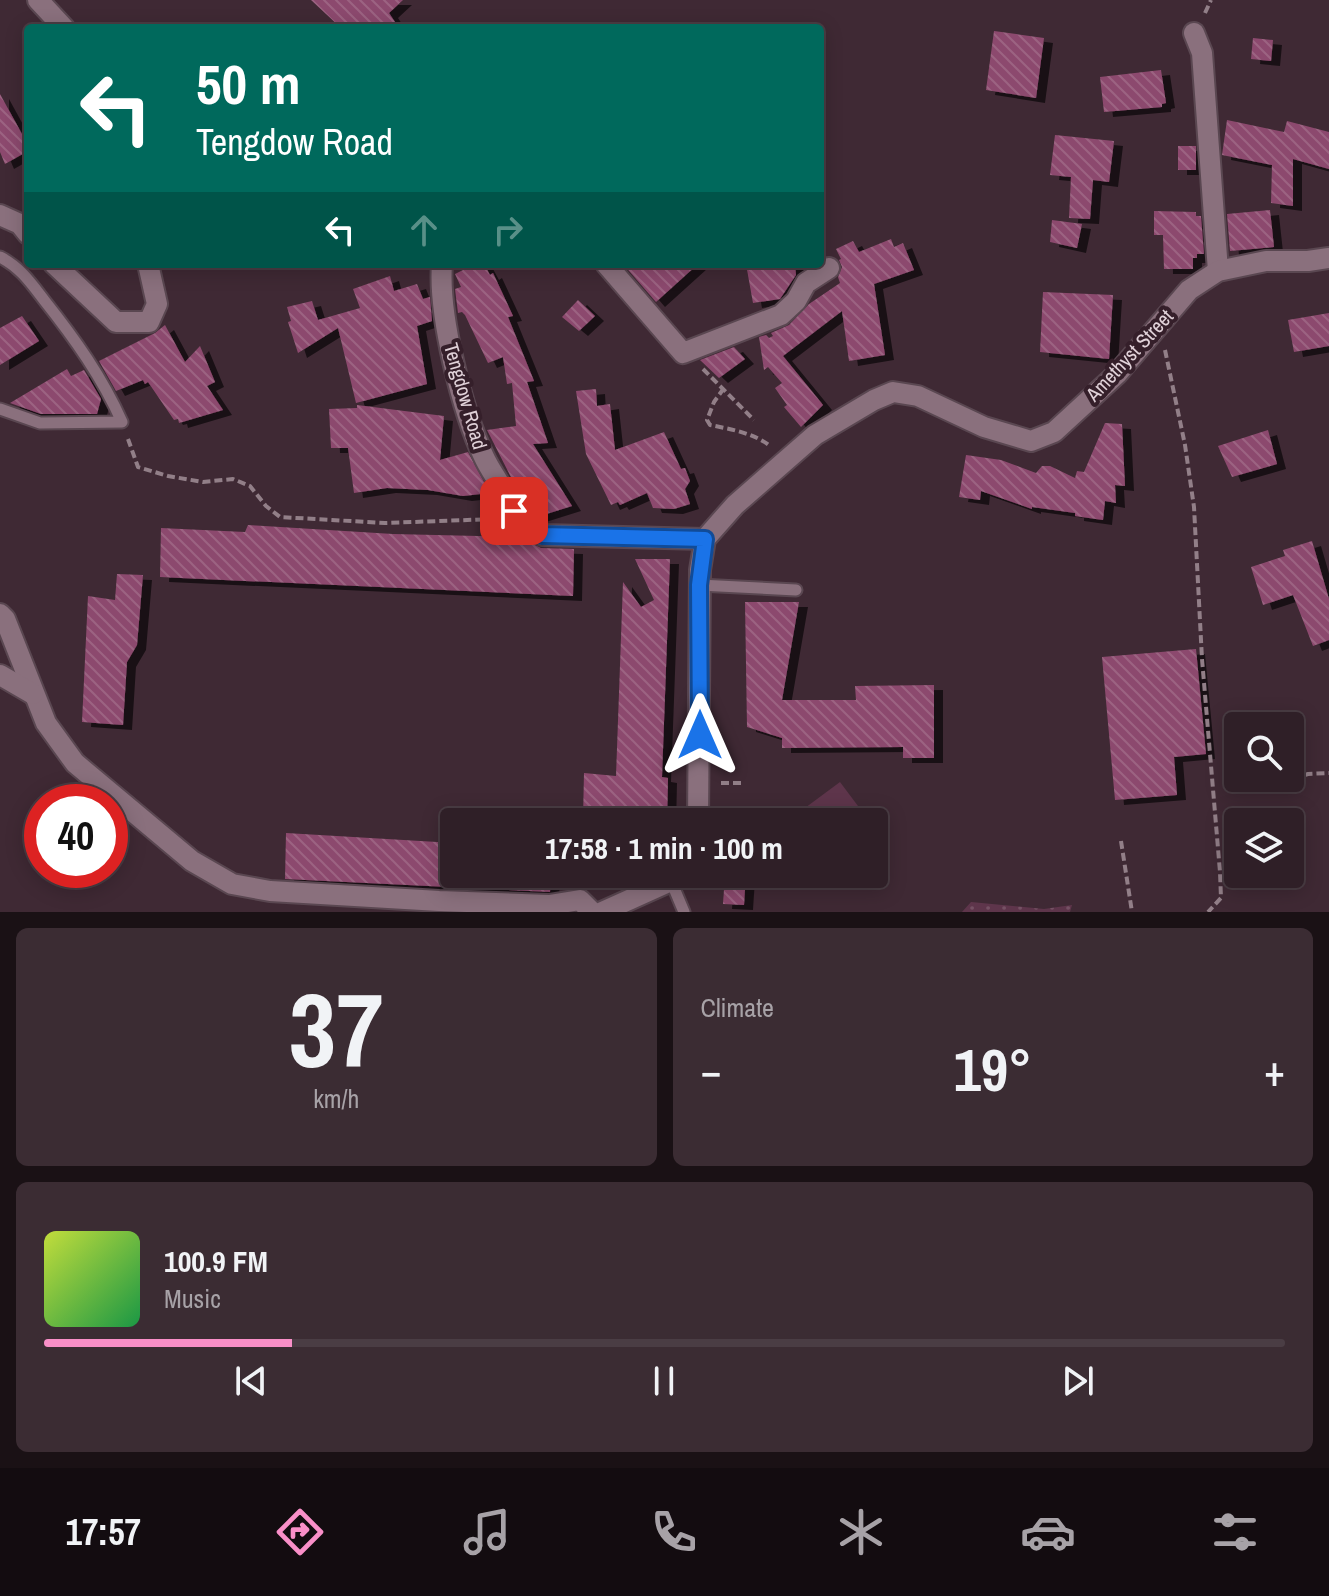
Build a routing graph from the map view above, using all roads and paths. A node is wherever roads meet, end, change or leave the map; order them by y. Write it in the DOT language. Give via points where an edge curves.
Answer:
graph roads {
  1 [pos="38,0"];
  2 [pos="60,24"];
  3 [pos="1194,33"];
  4 [pos="0,215"];
  5 [pos="24,229"];
  6 [pos="0,257"];
  7 [pos="1329,258"];
  8 [pos="58,268"];
  9 [pos="149,268"];
  10 [pos="442,268"];
  11 [pos="609,268"];
  12 [pos="829,268"];
  13 [pos="1218,271"];
  14 [pos="1162,320"];
  15 [pos="703,368"];
  16 [pos="724,388"];
  17 [pos="0,409"];
  18 [pos="754,420"];
  19 [pos="122,422"];
  20 [pos="778,453"];
  21 [pos="505,514"];
  22 [pos="705,539"];
  23 [pos="699,585"];
  24 [pos="796,590"];
  25 [pos="0,614"];
  26 [pos="0,675"];
  27 [pos="33,694"];
  28 [pos="1329,773"];
  29 [pos="1304,775"];
  30 [pos="722,783"];
  31 [pos="743,783"];
  32 [pos="698,808"];
  33 [pos="1121,841"];
  34 [pos="651,888"];
  35 [pos="677,888"];
  36 [pos="592,912"];
  37 [pos="602,912"];
  38 [pos="684,912"];
  39 [pos="1132,912"];
  40 [pos="1208,912"];
  1 -- 2 [label="street"];
  3 -- 13 [label="street" via="1202,53"];
  4 -- 5 [label="street"];
  6 -- 19 [label="lane" via="26,275 66,326"];
  7 -- 13 [label="street, Amethyst Street" via="1266,261"];
  8 -- 9 [label="street" via="116,322 149,322 157,304"];
  10 -- 22 [label="street, Tengdow Road" via="447,325 462,392 484,457 527,527 542,535"];
  11 -- 12 [label="street" via="683,353 781,315 806,283"];
  13 -- 14 [label="street, Amethyst Street" via="1189,290"];
  14 -- 22 [label="street, Amethyst Street" via="1117,374 1054,432 1031,441 918,396 893,392 815,435 735,505"];
  14 -- 40 [label="path" via="1194,507 1221,898"];
  15 -- 16 [label="path"];
  16 -- 18 [label="path"];
  16 -- 20 [label="path" via="707,420 710,425 764,441"];
  17 -- 19 [label="lane" via="40,423"];
  19 -- 21 [label="path" via="138,467 203,482 233,479 250,486 280,517 385,523 476,521"];
  22 -- 23 [label="street"];
  23 -- 24 [label="lane"];
  23 -- 32 [label="street"];
  25 -- 27 [label="street"];
  26 -- 27 [label="street"];
  27 -- 36 [label="street" via="75,763 192,861 232,884 439,901 549,905 580,900"];
  28 -- 29 [label="path"];
  30 -- 31 [label="path"];
  33 -- 39 [label="path"];
  34 -- 37 [label="street"];
  35 -- 38 [label="lane"];
}
